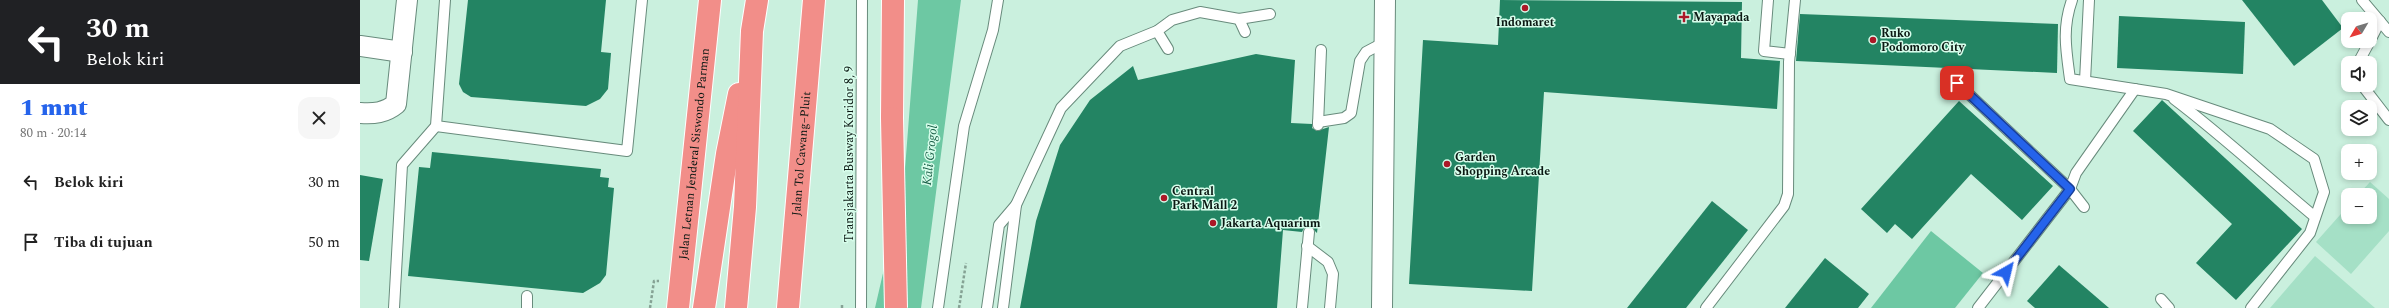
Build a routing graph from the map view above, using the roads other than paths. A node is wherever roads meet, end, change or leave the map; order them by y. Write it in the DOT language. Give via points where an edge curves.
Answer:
graph roads {
  1 [pos="407,0"];
  2 [pos="445,0"];
  3 [pos="642,0"];
  4 [pos="710,0"];
  5 [pos="757,0"];
  6 [pos="814,0"];
  7 [pos="862,0"];
  8 [pos="998,0"];
  9 [pos="1385,0"];
  10 [pos="1768,0"];
  11 [pos="1795,0"];
  12 [pos="2072,0"];
  13 [pos="2089,0"];
  14 [pos="2362,0"];
  15 [pos="890,6"];
  16 [pos="1270,14"];
  17 [pos="1239,19"];
  18 [pos="2380,22"];
  19 [pos="2377,28"];
  20 [pos="752,30"];
  21 [pos="1157,31"];
  22 [pos="1245,32"];
  23 [pos="2389,32"];
  24 [pos="1383,43"];
  25 [pos="360,46"];
  26 [pos="1168,49"];
  27 [pos="1321,50"];
  28 [pos="402,52"];
  29 [pos="1790,54"];
  30 [pos="2085,81"];
  31 [pos="1957,83"];
  32 [pos="2135,89"];
  33 [pos="2367,92"];
  34 [pos="2166,94"];
  35 [pos="360,113"];
  36 [pos="2389,120"];
  37 [pos="436,126"];
  38 [pos="2070,189"];
  39 [pos="1016,205"];
  40 [pos="2084,207"];
  41 [pos="2316,217"];
  42 [pos="1309,232"];
  43 [pos="1307,246"];
  44 [pos="527,296"];
  45 [pos="2161,299"];
  46 [pos="394,308"];
  47 [pos="527,308"];
  48 [pos="678,308"];
  49 [pos="704,308"];
  50 [pos="736,308"];
  51 [pos="788,308"];
  52 [pos="861,308"];
  53 [pos="896,308"];
  54 [pos="938,308"];
  55 [pos="987,308"];
  56 [pos="1003,308"];
  57 [pos="1302,308"];
  58 [pos="1330,308"];
  59 [pos="1382,308"];
  60 [pos="1706,308"];
  61 [pos="1978,308"];
  62 [pos="2169,308"];
  63 [pos="2250,308"];
  1 -- 28 [label="street"];
  2 -- 37 [label="lane"];
  3 -- 37 [label="lane" via="627,151"];
  4 -- 48 [label="highway, Jalan Letnan Jenderal Siswondo Parman"];
  5 -- 20 [label="highway"];
  6 -- 51 [label="highway, Jalan Tol Cawang–Pluit"];
  7 -- 52 [label="lane, Transjakarta Busway Koridor 8, 9"];
  8 -- 54 [label="lane" via="993,30 964,126"];
  9 -- 24 [label="street"];
  10 -- 29 [label="lane" via="1764,52"];
  11 -- 29 [label="lane"];
  12 -- 30 [label="lane" via="2064,41 2070,79"];
  13 -- 30 [label="lane"];
  14 -- 18 [label="lane"];
  15 -- 53 [label="highway, bridge"];
  16 -- 17 [label="lane"];
  17 -- 21 [label="lane" via="1200,12 1172,20"];
  17 -- 22 [label="lane"];
  18 -- 19 [label="lane"];
  18 -- 23 [label="lane"];
  20 -- 49 [label="highway" via="727,154"];
  20 -- 50 [label="highway" via="745,207"];
  21 -- 26 [label="lane"];
  21 -- 39 [label="lane" via="1120,46 1061,108"];
  24 -- 27 [label="lane" via="1366,52 1360,61 1352,113 1344,118 1318,123"];
  24 -- 59 [label="street"];
  25 -- 28 [label="street"];
  28 -- 35 [label="street" via="396,104 375,114"];
  29 -- 60 [label="lane" via="1788,194 1784,206"];
  30 -- 32 [label="lane"];
  31 -- 38 [label="lane"];
  32 -- 34 [label="lane"];
  32 -- 38 [label="lane" via="2076,173"];
  33 -- 36 [label="lane"];
  34 -- 41 [label="lane" via="2218,132"];
  34 -- 41 [label="lane" via="2270,129 2314,160 2324,192"];
  37 -- 46 [label="lane" via="402,165"];
  38 -- 40 [label="lane"];
  38 -- 61 [label="lane"];
  39 -- 55 [label="lane" via="999,225"];
  39 -- 56 [label="lane"];
  41 -- 63 [label="lane" via="2310,233"];
  42 -- 43 [label="lane"];
  43 -- 57 [label="lane"];
  43 -- 58 [label="lane" via="1328,262 1333,274"];
  44 -- 47 [label="lane"];
  45 -- 62 [label="lane"];
}
